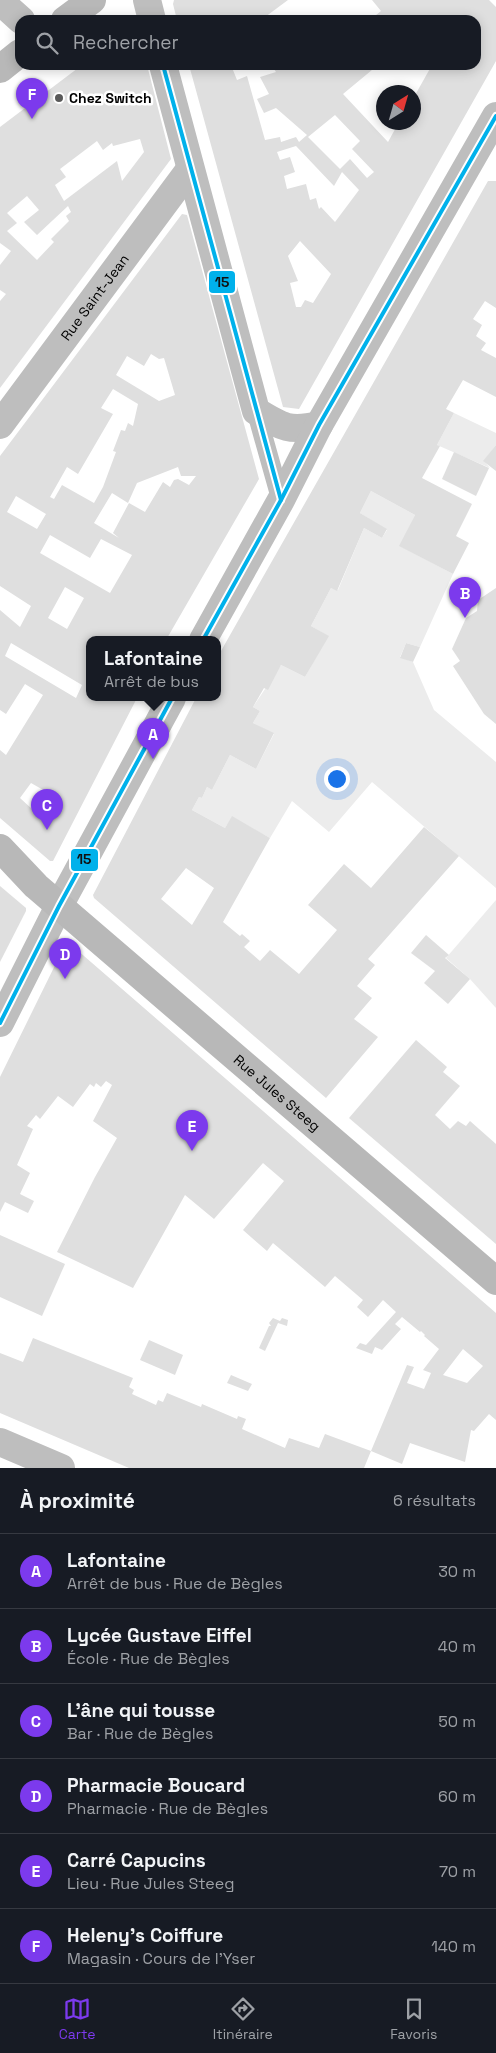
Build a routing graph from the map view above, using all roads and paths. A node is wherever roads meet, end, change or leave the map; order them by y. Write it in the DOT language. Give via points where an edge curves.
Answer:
graph roads {
  1 [pos="92,0"];
  2 [pos="147,0"];
  3 [pos="0,1"];
  4 [pos="15,15"];
  5 [pos="72,15"];
  6 [pos="151,15"];
  7 [pos="15,58"];
  8 [pos="0,68"];
  9 [pos="164,70"];
  10 [pos="496,116"];
  11 [pos="489,144"];
  12 [pos="190,169"];
  13 [pos="256,411"];
  14 [pos="0,425"];
  15 [pos="319,425"];
  16 [pos="281,500"];
  17 [pos="206,636"];
  18 [pos="170,701"];
  19 [pos="0,848"];
  20 [pos="59,906"];
  21 [pos="0,1023"];
  22 [pos="496,1281"];
  23 [pos="0,1442"];
  24 [pos="61,1468"];
  1 -- 5 [label="street"];
  2 -- 6 [label="street"];
  3 -- 4 [label="street"];
  7 -- 8 [label="street"];
  9 -- 12 [label="street"];
  10 -- 11 [label="street"];
  11 -- 15 [label="street"];
  12 -- 13 [label="street"];
  12 -- 14 [label="street, Rue Saint-Jean"];
  13 -- 15 [label="street" via="281,427 302,429"];
  13 -- 16 [label="lane"];
  15 -- 16 [label="street"];
  16 -- 17 [label="street"];
  18 -- 20 [label="street"];
  19 -- 20 [label="street, Rue Jules Steeg"];
  20 -- 21 [label="street"];
  20 -- 22 [label="street, Rue Jules Steeg"];
  23 -- 24 [label="street"];
}
